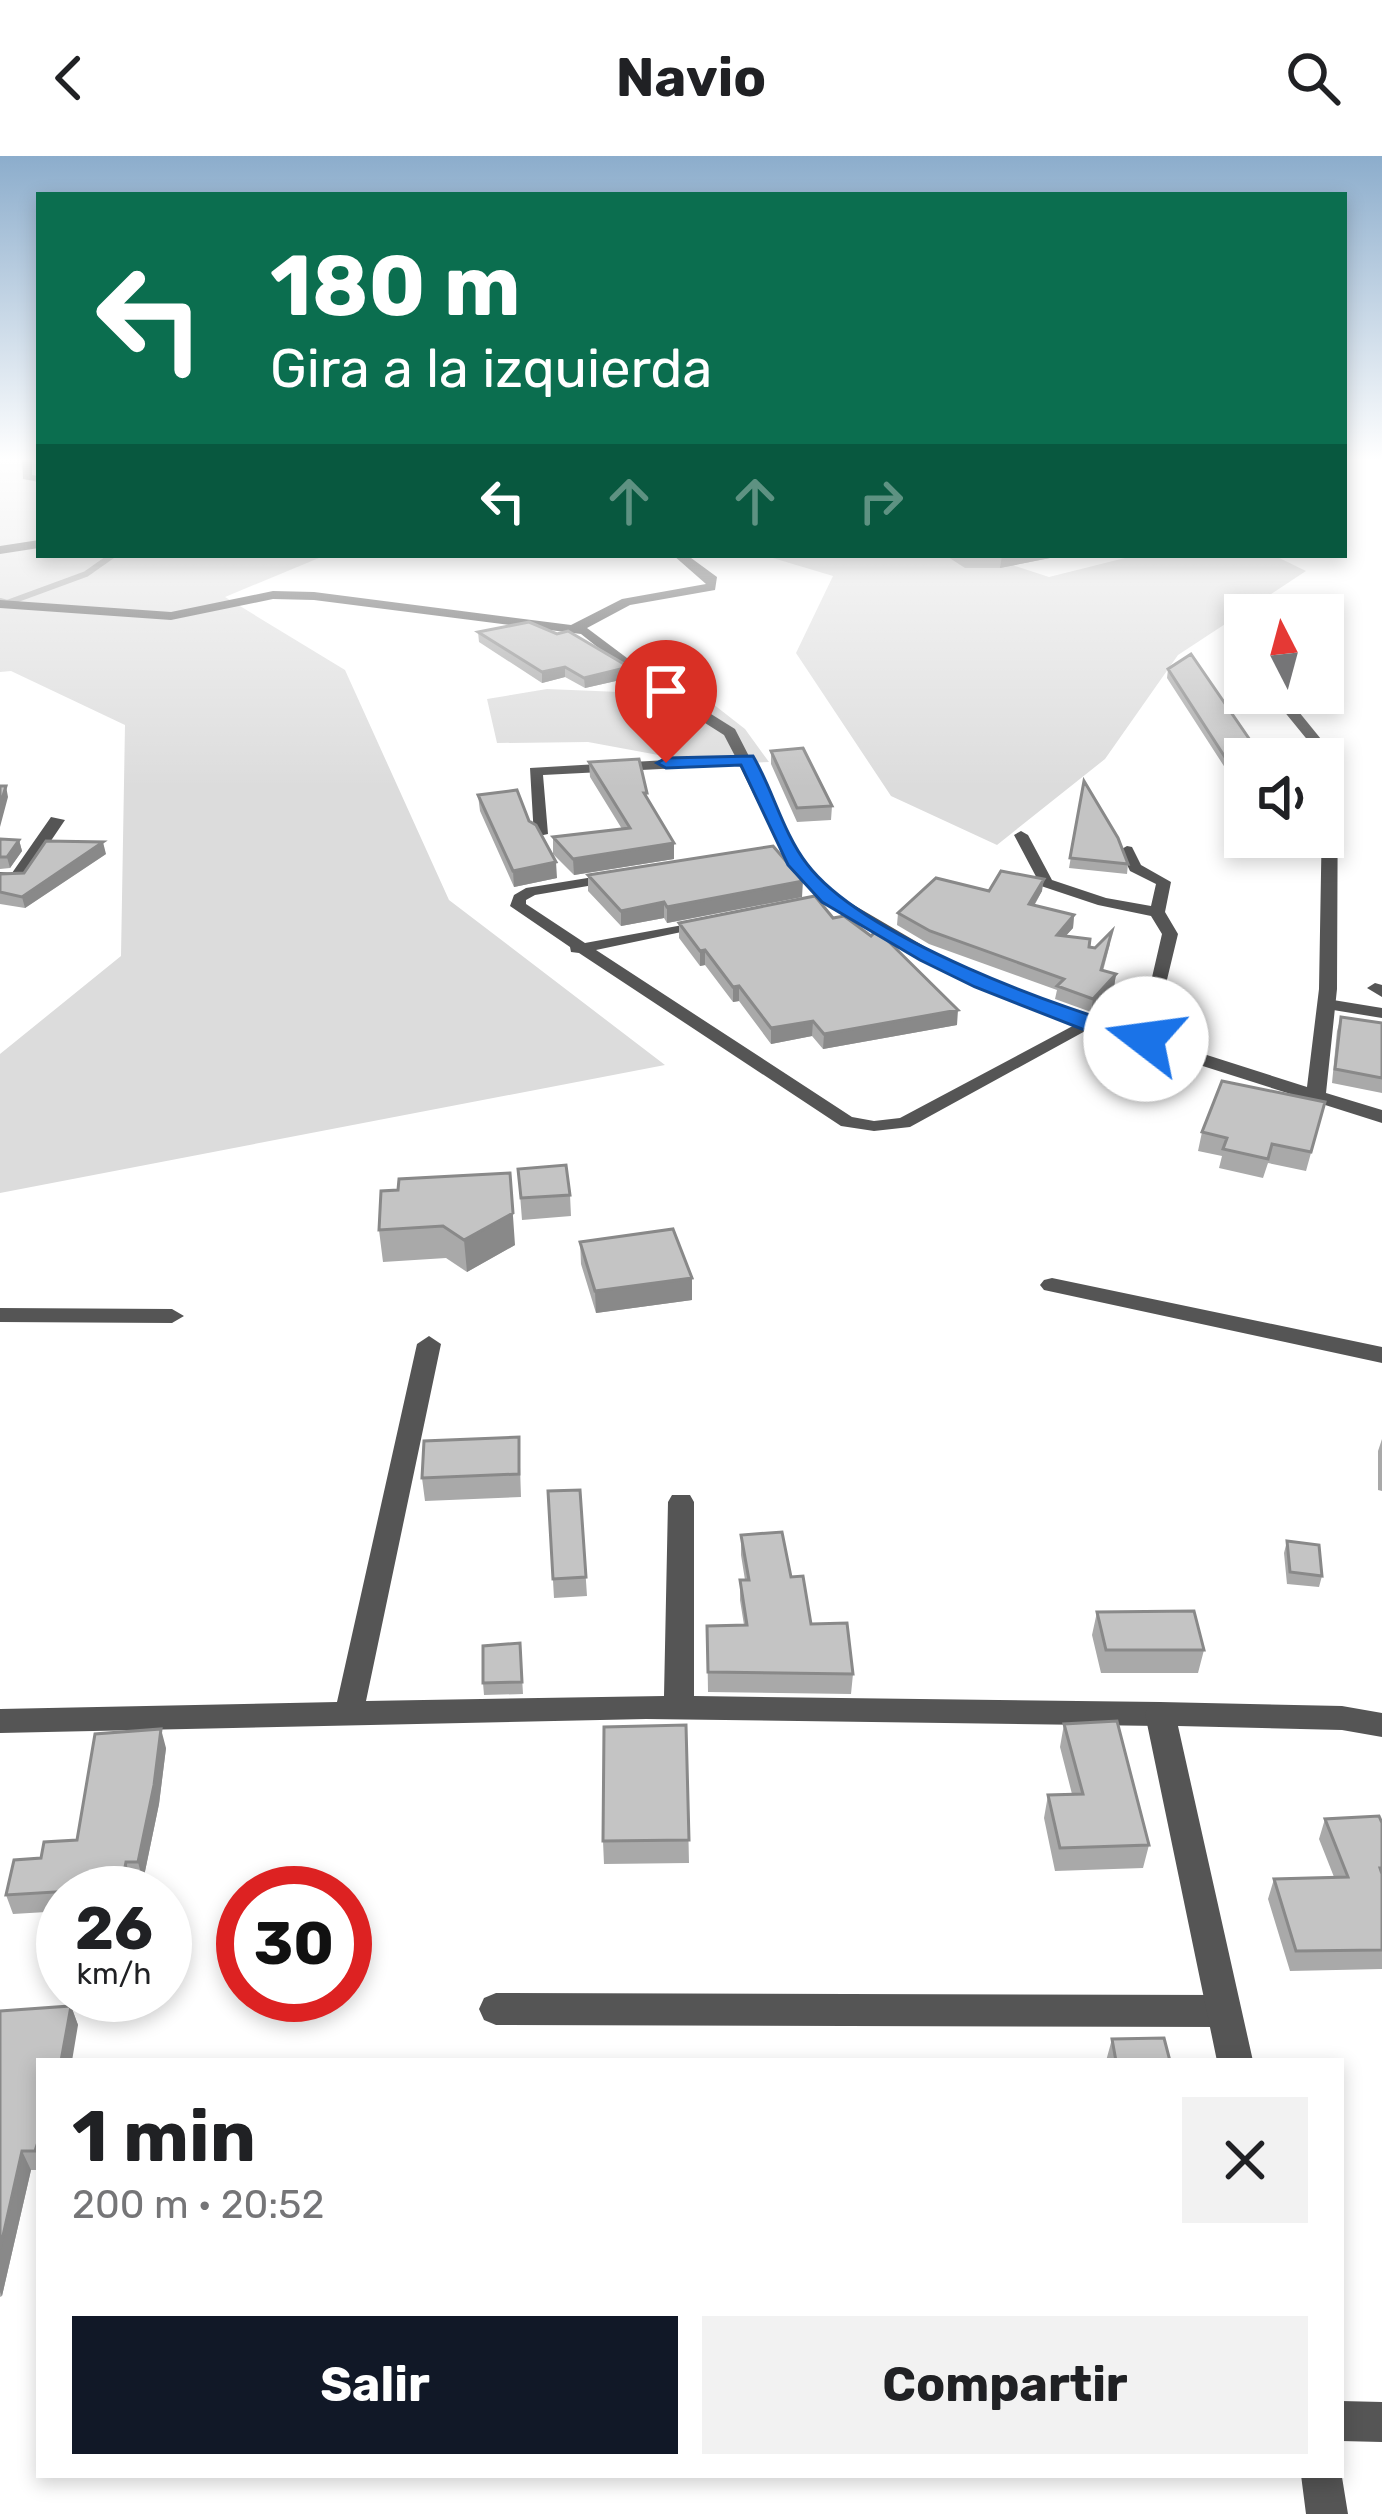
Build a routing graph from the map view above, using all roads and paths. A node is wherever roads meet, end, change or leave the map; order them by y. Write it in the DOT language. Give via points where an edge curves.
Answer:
graph roads {
  1 [pos="697,568"];
  2 [pos="0,604"];
  3 [pos="576,628"];
  4 [pos="1294,714"];
  5 [pos="747,760"];
  6 [pos="57,820"];
  7 [pos="540,834"];
  8 [pos="1021,835"];
  9 [pos="790,850"];
  10 [pos="1127,850"];
  11 [pos="766,853"];
  12 [pos="625,876"];
  13 [pos="0,877"];
  14 [pos="829,898"];
  15 [pos="806,902"];
  16 [pos="1156,912"];
  17 [pos="714,921"];
  18 [pos="577,949"];
  19 [pos="1327,1004"];
  20 [pos="1382,1013"];
  21 [pos="1090,1024"];
  22 [pos="1146,1039"];
  23 [pos="1316,1096"];
  24 [pos="1382,1117"];
  25 [pos="1052,1285"];
  26 [pos="0,1315"];
  27 [pos="172,1316"];
  28 [pos="429,1344"];
  29 [pos="1382,1355"];
  30 [pos="680,1502"];
  31 [pos="680,1707"];
  32 [pos="349,1714"];
  33 [pos="1160,1714"];
  34 [pos="0,1721"];
  35 [pos="1382,1725"];
  36 [pos="496,2009"];
  37 [pos="1224,2011"];
  38 [pos="1234,2058"];
  39 [pos="1344,2421"];
  40 [pos="1382,2422"];
  41 [pos="1322,2478"];
  42 [pos="1327,2514"];
  1 -- 3 [label="street" via="711,587 641,597"];
  2 -- 3 [label="street" via="171,616 273,595 314,596"];
  3 -- 5 [label="street" via="730,732"];
  4 -- 19 [label="street" via="1330,755"];
  5 -- 7 [label="street" via="535,771"];
  5 -- 9 [label="street"];
  6 -- 13 [label="street" via="16,878"];
  8 -- 16 [label="lane" via="1046,883"];
  9 -- 11 [label="lane"];
  9 -- 14 [label="street"];
  10 -- 16 [label="lane" via="1135,868 1164,882"];
  12 -- 18 [label="lane" via="519,898 518,906"];
  14 -- 15 [label="lane"];
  14 -- 21 [label="street" via="928,956"];
  16 -- 22 [label="lane" via="1171,934"];
  17 -- 18 [label="lane"];
  18 -- 21 [label="lane" via="847,1122 874,1126 904,1123"];
  19 -- 20 [label="lane"];
  19 -- 23 [label="street"];
  21 -- 22 [label="street"];
  22 -- 23 [label="street"];
  23 -- 24 [label="street"];
  25 -- 29 [label="street"];
  26 -- 27 [label="street"];
  28 -- 32 [label="street"];
  30 -- 31 [label="street"];
  31 -- 32 [label="street"];
  31 -- 33 [label="street"];
  32 -- 34 [label="street"];
  33 -- 35 [label="street"];
  33 -- 37 [label="street"];
  36 -- 37 [label="street"];
  37 -- 38 [label="street"];
  39 -- 40 [label="street"];
  41 -- 42 [label="street"];
}
